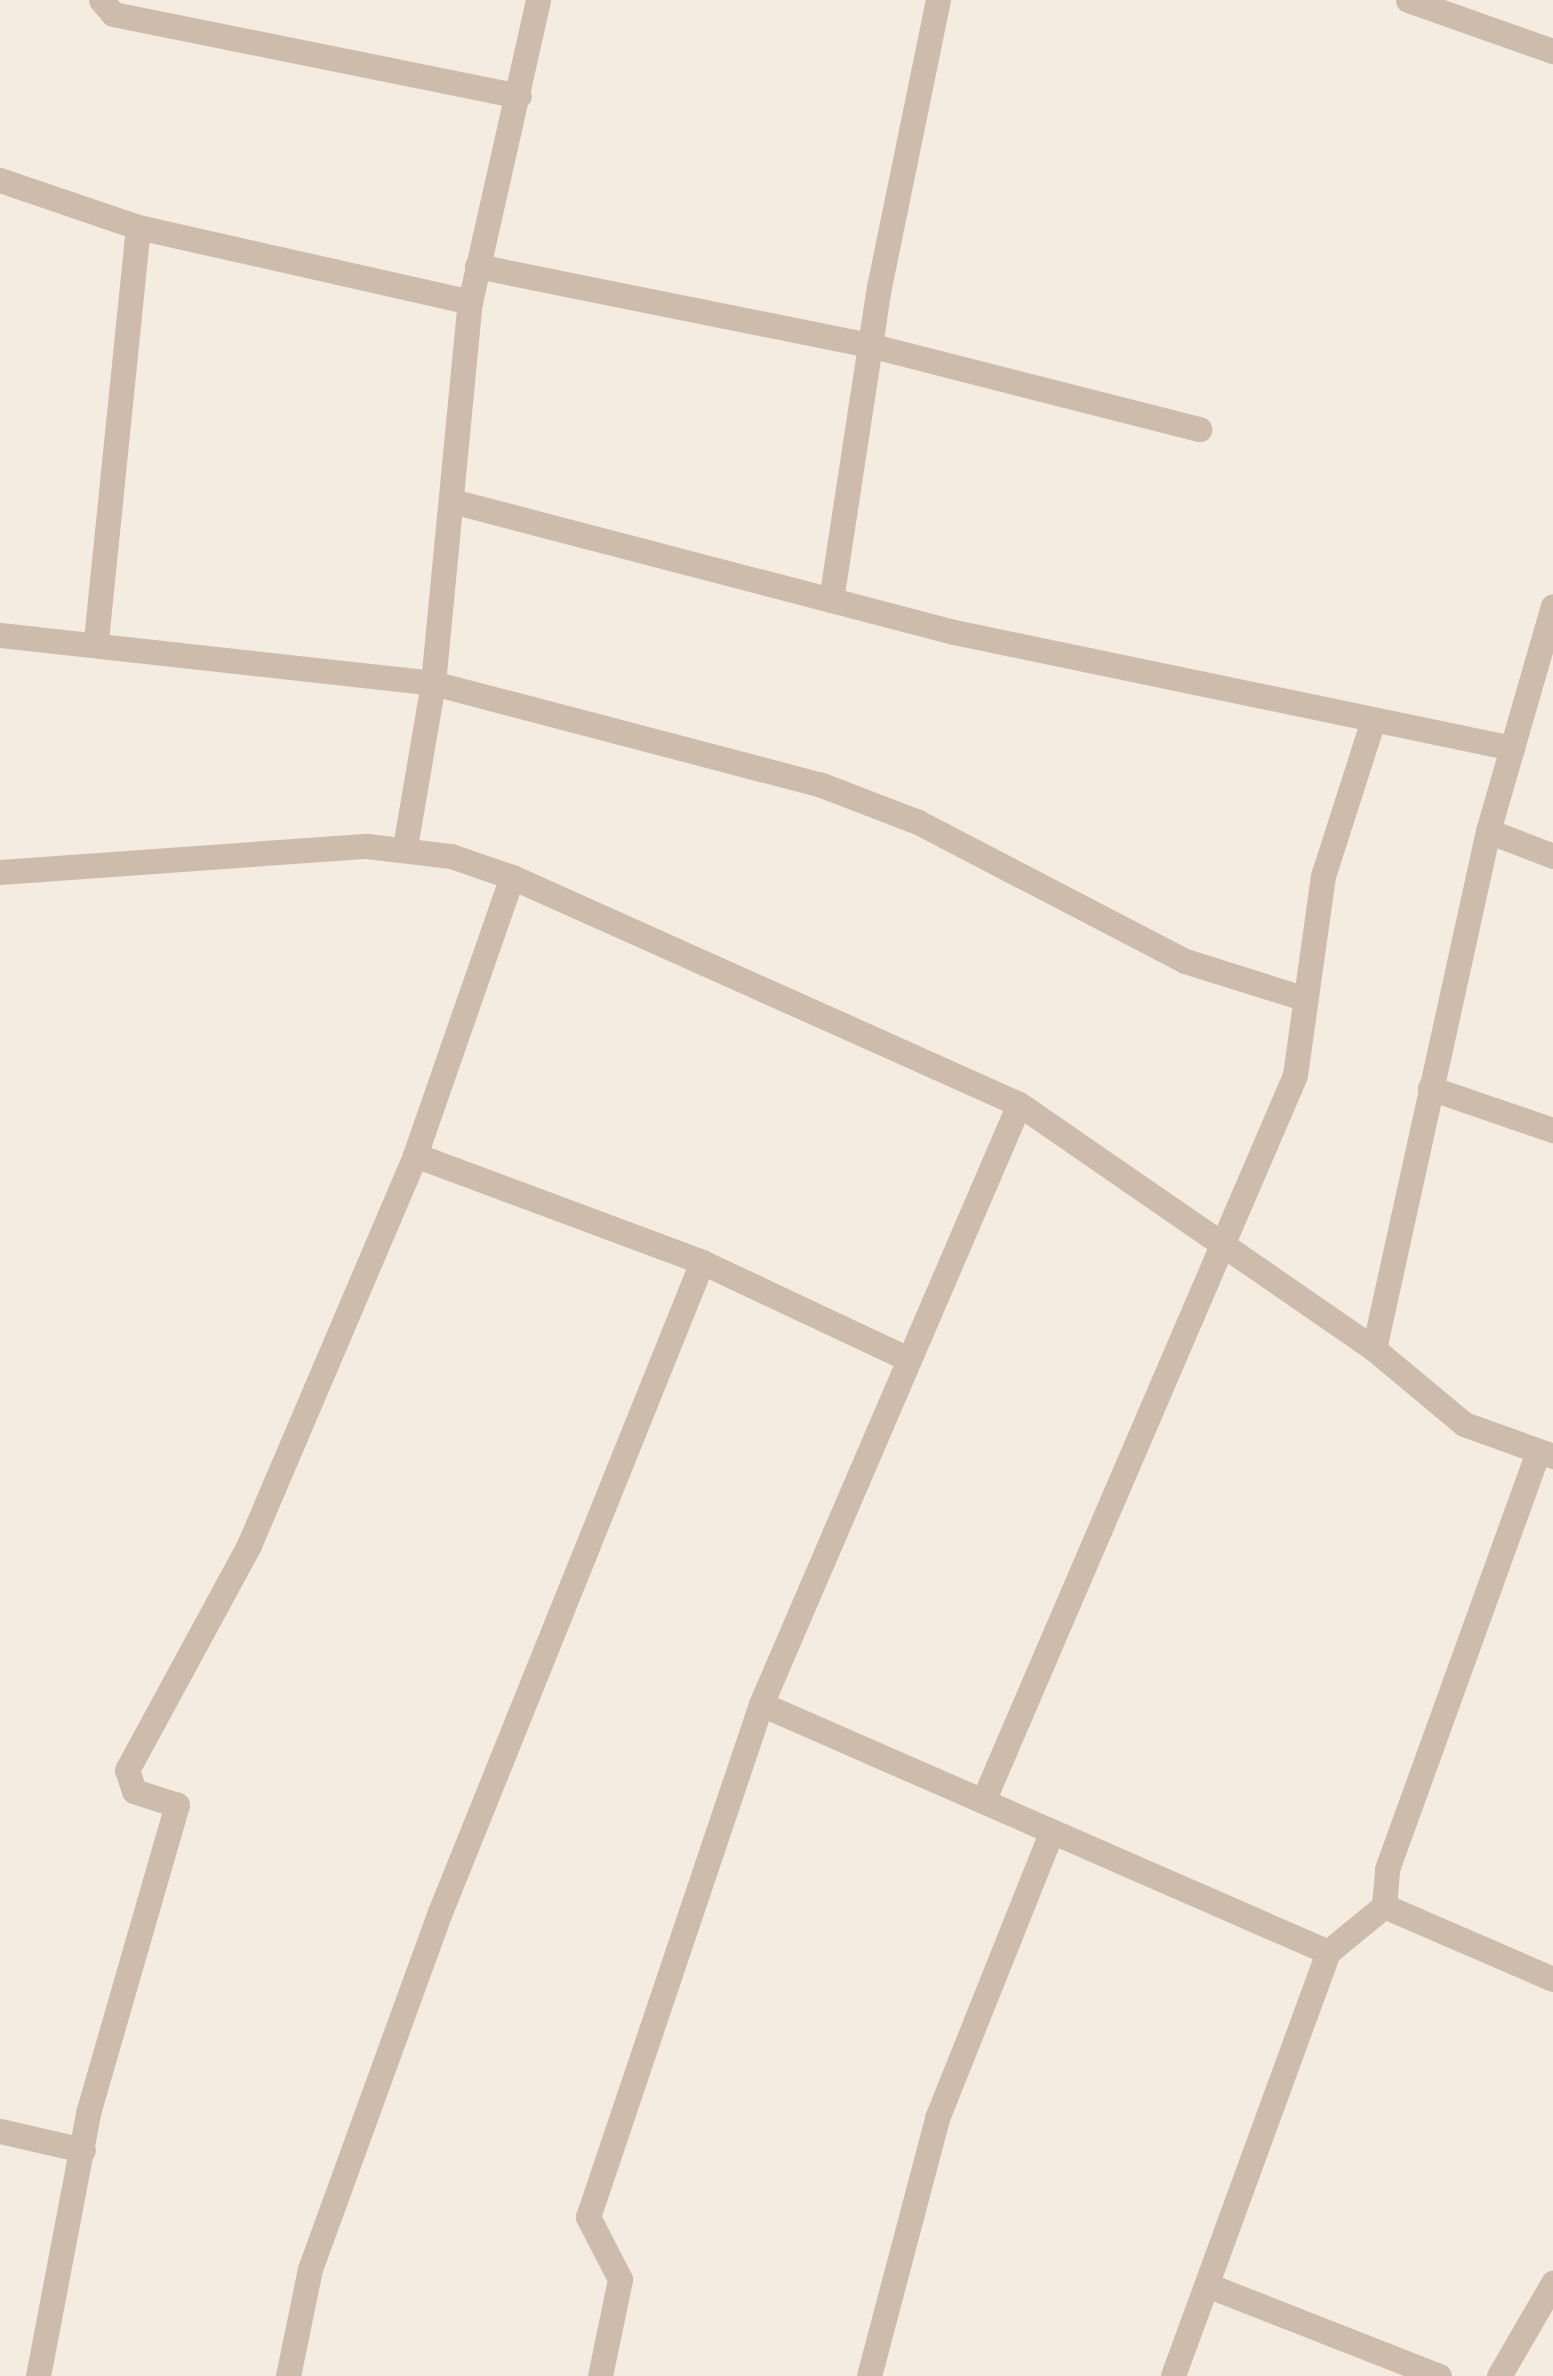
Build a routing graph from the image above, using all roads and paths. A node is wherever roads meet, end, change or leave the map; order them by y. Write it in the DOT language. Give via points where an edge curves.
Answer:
graph roads {
  1 [pos="101,0"];
  2 [pos="538,0"];
  3 [pos="938,0"];
  4 [pos="1408,0"];
  5 [pos="1553,50"];
  6 [pos="519,96"];
  7 [pos="0,180"];
  8 [pos="138,227"];
  9 [pos="477,266"];
  10 [pos="470,302"];
  11 [pos="870,345"];
  12 [pos="1199,429"];
  13 [pos="452,502"];
  14 [pos="831,600"];
  15 [pos="1553,606"];
  16 [pos="0,634"];
  17 [pos="96,640"];
  18 [pos="433,683"];
  19 [pos="1373,720"];
  20 [pos="1512,748"];
  21 [pos="1488,831"];
  22 [pos="404,847"];
  23 [pos="1553,856"];
  24 [pos="0,872"];
  25 [pos="512,877"];
  26 [pos="1303,998"];
  27 [pos="1430,1088"];
  28 [pos="1018,1104"];
  29 [pos="1553,1130"];
  30 [pos="415,1155"];
  31 [pos="1227,1247"];
  32 [pos="702,1262"];
  33 [pos="1374,1349"];
  34 [pos="906,1358"];
  35 [pos="1546,1454"];
  36 [pos="761,1704"];
  37 [pos="983,1801"];
  38 [pos="1052,1832"];
  39 [pos="1384,1906"];
  40 [pos="1328,1952"];
  41 [pos="1553,1979"];
  42 [pos="0,2131"];
  43 [pos="83,2150"];
  44 [pos="1208,2284"];
  45 [pos="1553,2284"];
  46 [pos="38,2376"];
  47 [pos="288,2376"];
  48 [pos="600,2376"];
  49 [pos="869,2376"];
  50 [pos="1173,2376"];
  51 [pos="1439,2376"];
  52 [pos="1498,2376"];
  1 -- 6 [label="street" via="113,14"];
  2 -- 6 [label="street"];
  3 -- 11 [label="street"];
  4 -- 5 [label="street"];
  6 -- 9 [label="street"];
  7 -- 8 [label="street"];
  8 -- 10 [label="street"];
  8 -- 17 [label="street"];
  9 -- 10 [label="street"];
  9 -- 11 [label="street"];
  10 -- 13 [label="street"];
  11 -- 12 [label="street"];
  11 -- 14 [label="street"];
  13 -- 14 [label="street"];
  13 -- 18 [label="street"];
  14 -- 19 [label="street"];
  15 -- 20 [label="street"];
  16 -- 17 [label="street"];
  17 -- 18 [label="street"];
  18 -- 22 [label="street"];
  18 -- 26 [label="street" via="820,784 918,822 1185,961"];
  19 -- 20 [label="street"];
  19 -- 26 [label="street" via="1323,876"];
  20 -- 21 [label="street"];
  21 -- 23 [label="street"];
  21 -- 27 [label="street"];
  22 -- 24 [label="street"];
  22 -- 25 [label="street"];
  25 -- 28 [label="street"];
  25 -- 30 [label="street"];
  26 -- 31 [label="street" via="1295,1075"];
  27 -- 29 [label="street"];
  27 -- 33 [label="street"];
  28 -- 31 [label="street"];
  28 -- 34 [label="street"];
  30 -- 32 [label="street"];
  30 -- 43 [label="street" via="249,1545 128,1770 134,1791 177,1805"];
  31 -- 33 [label="street"];
  31 -- 37 [label="street"];
  32 -- 34 [label="street"];
  32 -- 47 [label="street" via="440,1912 310,2268"];
  33 -- 35 [label="street" via="1464,1424"];
  34 -- 36 [label="street"];
  35 -- 39 [label="street" via="1387,1869"];
  36 -- 37 [label="street"];
  36 -- 48 [label="street" via="588,2216 620,2279"];
  37 -- 38 [label="street"];
  38 -- 40 [label="street"];
  38 -- 49 [label="street" via="936,2118"];
  39 -- 40 [label="street"];
  39 -- 41 [label="street"];
  40 -- 44 [label="street"];
  42 -- 43 [label="street"];
  43 -- 46 [label="street"];
  44 -- 50 [label="street"];
  44 -- 51 [label="street"];
  45 -- 52 [label="street"];
}
